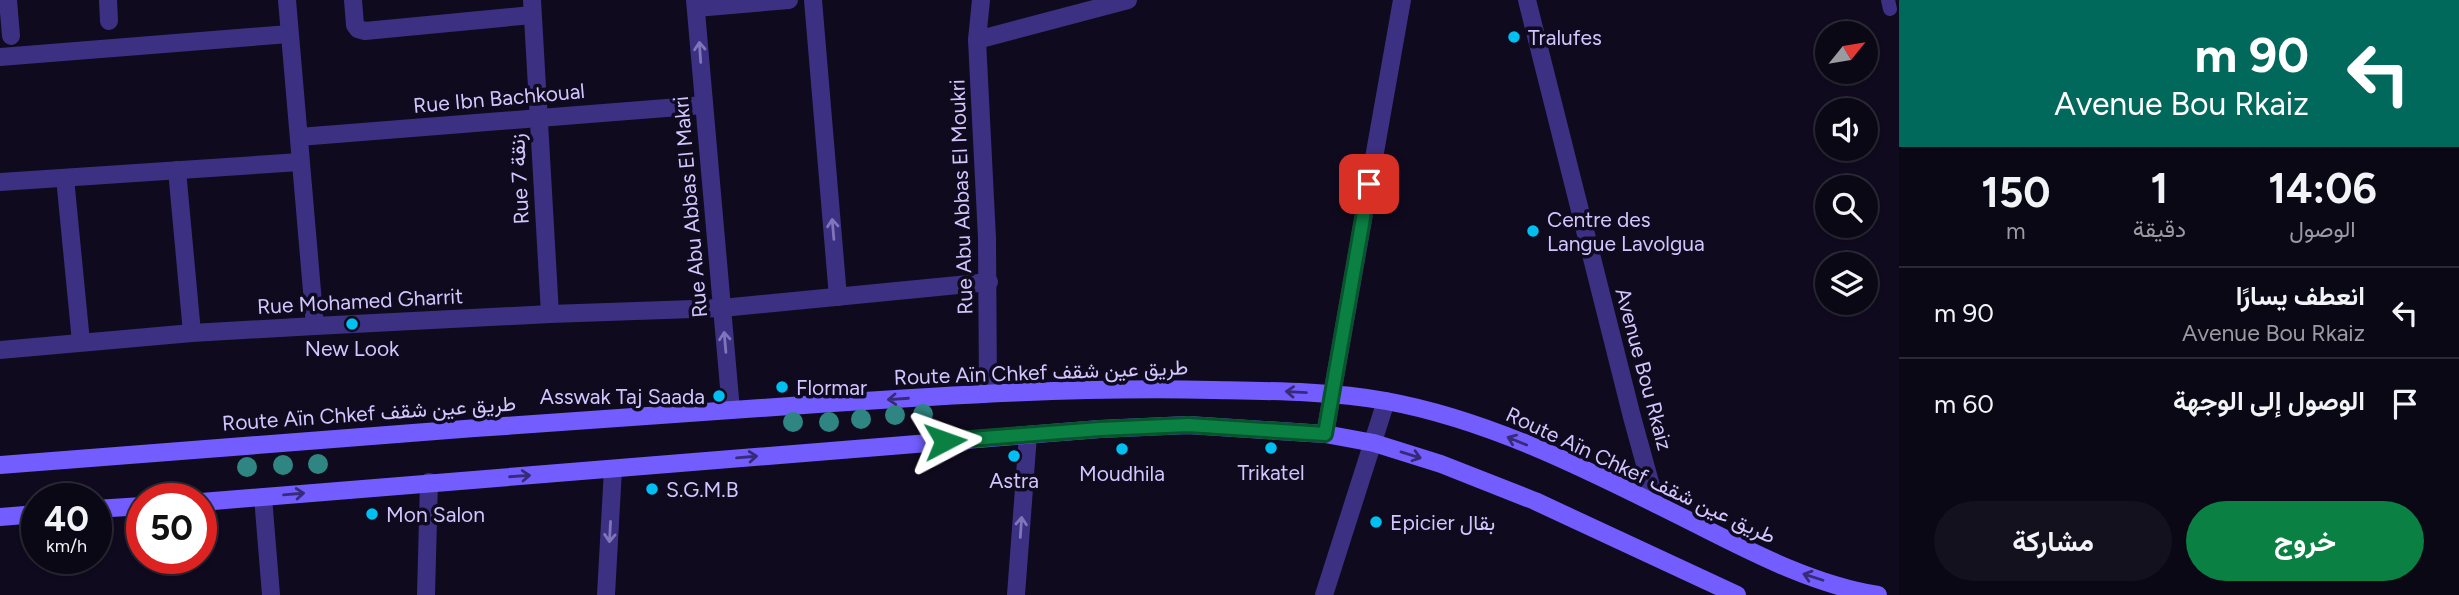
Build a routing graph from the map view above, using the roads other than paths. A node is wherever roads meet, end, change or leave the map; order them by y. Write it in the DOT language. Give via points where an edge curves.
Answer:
graph roads {
  1 [pos="8,0"];
  2 [pos="108,0"];
  3 [pos="287,0"];
  4 [pos="353,0"];
  5 [pos="789,0"];
  6 [pos="813,0"];
  7 [pos="981,0"];
  8 [pos="1128,0"];
  9 [pos="1402,0"];
  10 [pos="1527,0"];
  11 [pos="696,4"];
  12 [pos="532,8"];
  13 [pos="109,21"];
  14 [pos="289,34"];
  15 [pos="11,36"];
  16 [pos="977,40"];
  17 [pos="0,57"];
  18 [pos="704,105"];
  19 [pos="538,117"];
  20 [pos="299,138"];
  21 [pos="300,162"];
  22 [pos="177,170"];
  23 [pos="65,178"];
  24 [pos="0,182"];
  25 [pos="989,282"];
  26 [pos="838,297"];
  27 [pos="722,308"];
  28 [pos="550,314"];
  29 [pos="315,326"];
  30 [pos="192,333"];
  31 [pos="81,342"];
  32 [pos="0,350"];
  33 [pos="988,393"];
  34 [pos="1331,394"];
  35 [pos="1386,401"];
  36 [pos="731,410"];
  37 [pos="1325,434"];
  38 [pos="1028,435"];
  39 [pos="1374,443"];
  40 [pos="0,465"];
  41 [pos="613,469"];
  42 [pos="429,482"];
  43 [pos="263,497"];
  44 [pos="217,501"];
  45 [pos="1656,504"];
  46 [pos="21,515"];
  47 [pos="0,517"];
  48 [pos="271,595"];
  49 [pos="426,595"];
  50 [pos="607,595"];
  51 [pos="1016,595"];
  52 [pos="1324,595"];
  53 [pos="1737,595"];
  54 [pos="1878,595"];
  1 -- 15 [label="street"];
  2 -- 13 [label="street"];
  3 -- 14 [label="street"];
  4 -- 12 [label="street" via="355,25 365,31"];
  5 -- 11 [label="street"];
  26 -- 6 [label="street, one-way"];
  7 -- 16 [label="street, Rue Abu Abbas El Moukri"];
  8 -- 16 [label="street"];
  9 -- 34 [label="street"];
  10 -- 45 [label="street, Avenue Bou Rkaiz"];
  18 -- 11 [label="street, Rue Abu Abbas El Makri, one-way"];
  12 -- 19 [label="street, Rue 7 زنقة"];
  14 -- 17 [label="street"];
  14 -- 20 [label="street"];
  16 -- 25 [label="street, Rue Abu Abbas El Moukri"];
  18 -- 19 [label="street, Rue Ibn Bachkoual"];
  18 -- 27 [label="street, Rue Abu Abbas El Makri"];
  19 -- 20 [label="street, Rue Ibn Bachkoual"];
  19 -- 28 [label="street, Rue 7 زنقة"];
  20 -- 21 [label="street"];
  21 -- 22 [label="street"];
  21 -- 29 [label="street"];
  22 -- 23 [label="street"];
  22 -- 30 [label="street"];
  23 -- 24 [label="street"];
  23 -- 31 [label="street"];
  25 -- 26 [label="street, Rue Mohamed Gharrit"];
  25 -- 33 [label="street, Rue Abu Abbas El Moukri"];
  26 -- 27 [label="street, Rue Mohamed Gharrit"];
  27 -- 28 [label="street, Rue Mohamed Gharrit"];
  36 -- 27 [label="street, Rue Abu Abbas El Makri, one-way"];
  28 -- 29 [label="street, Rue Mohamed Gharrit"];
  29 -- 30 [label="street, Rue Mohamed Gharrit"];
  30 -- 31 [label="street, Rue Mohamed Gharrit"];
  31 -- 32 [label="street, Rue Mohamed Gharrit"];
  34 -- 33 [label="main road, Route Aïn Chkef طريق عين شقف, one-way" via="1147,388"];
  33 -- 36 [label="main road, Route Aïn Chkef طريق عين شقف, one-way"];
  34 -- 35 [label="main road, Route Aïn Chkef طريق عين شقف"];
  34 -- 37 [label="street"];
  35 -- 39 [label="street"];
  45 -- 35 [label="main road, Route Aïn Chkef طريق عين شقف, one-way" via="1475,425"];
  36 -- 40 [label="main road, Route Aïn Chkef طريق عين شقف"];
  37 -- 38 [label="main road" via="1188,425"];
  37 -- 39 [label="main road"];
  41 -- 38 [label="main road, one-way"];
  51 -- 38 [label="street, one-way"];
  39 -- 52 [label="street"];
  39 -- 53 [label="main road, one-way" via="1535,500"];
  42 -- 41 [label="main road, one-way"];
  41 -- 50 [label="street, one-way"];
  43 -- 42 [label="main road, one-way"];
  42 -- 49 [label="street"];
  43 -- 44 [label="main road"];
  43 -- 48 [label="street"];
  54 -- 45 [label="main road, Route Aïn Chkef طريق عين شقف, one-way" via="1801,573"];
  46 -- 47 [label="main road"];
}
